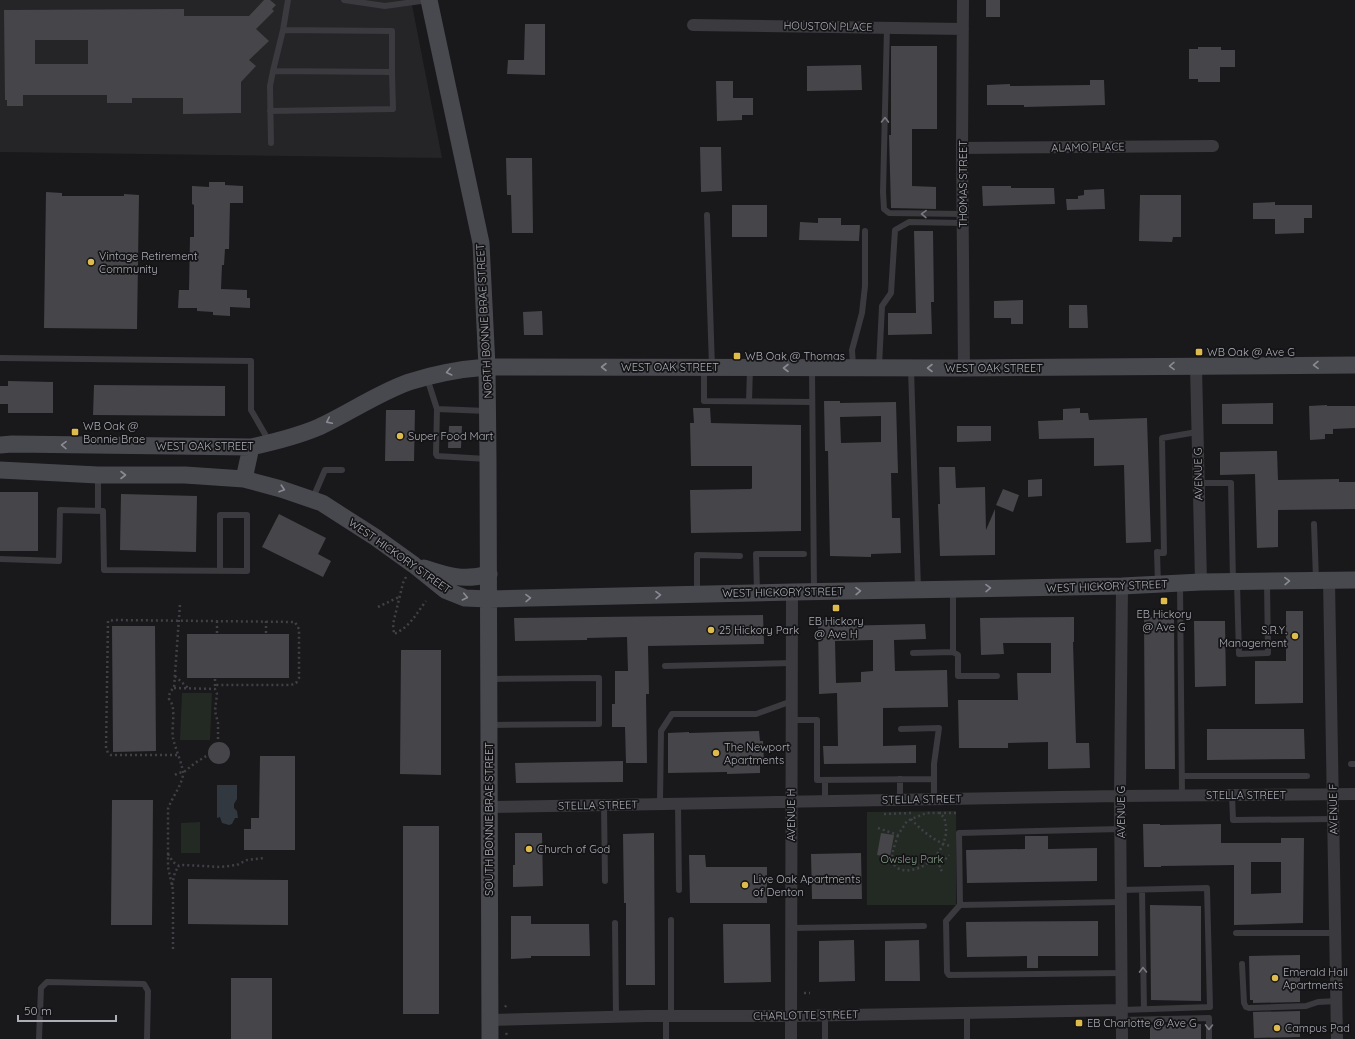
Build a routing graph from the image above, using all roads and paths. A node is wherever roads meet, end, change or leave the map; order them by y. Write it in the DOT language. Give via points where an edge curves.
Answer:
graph roads {
  1 [pos="288,0"];
  2 [pos="344,0"];
  3 [pos="429,0"];
  4 [pos="963,0"];
  5 [pos="693,24"];
  6 [pos="887,27"];
  7 [pos="963,29"];
  8 [pos="283,30"];
  9 [pos="273,71"];
  10 [pos="392,72"];
  11 [pos="270,111"];
  12 [pos="271,143"];
  13 [pos="1213,146"];
  14 [pos="962,148"];
  15 [pos="707,215"];
  16 [pos="963,219"];
  17 [pos="865,231"];
  18 [pos="0,358"];
  19 [pos="1355,364"];
  20 [pos="1196,366"];
  21 [pos="487,367"];
  22 [pos="708,367"];
  23 [pos="750,368"];
  24 [pos="812,368"];
  25 [pos="853,368"];
  26 [pos="879,368"];
  27 [pos="911,368"];
  28 [pos="964,368"];
  29 [pos="427,378"];
  30 [pos="749,402"];
  31 [pos="812,402"];
  32 [pos="437,409"];
  33 [pos="488,411"];
  34 [pos="1197,432"];
  35 [pos="270,443"];
  36 [pos="0,445"];
  37 [pos="252,447"];
  38 [pos="488,459"];
  39 [pos="0,470"];
  40 [pos="342,470"];
  41 [pos="98,475"];
  42 [pos="244,479"];
  43 [pos="1198,483"];
  44 [pos="312,500"];
  45 [pos="98,511"];
  46 [pos="1314,524"];
  47 [pos="804,554"];
  48 [pos="740,556"];
  49 [pos="0,559"];
  50 [pos="411,570"];
  51 [pos="220,571"];
  52 [pos="489,574"];
  53 [pos="1323,580"];
  54 [pos="1355,580"];
  55 [pos="1266,581"];
  56 [pos="1201,582"];
  57 [pos="1235,582"];
  58 [pos="1158,584"];
  59 [pos="1180,584"];
  60 [pos="1122,586"];
  61 [pos="953,589"];
  62 [pos="918,590"];
  63 [pos="814,591"];
  64 [pos="792,592"];
  65 [pos="757,593"];
  66 [pos="697,594"];
  67 [pos="400,597"];
  68 [pos="489,599"];
  69 [pos="426,601"];
  70 [pos="180,604"];
  71 [pos="378,608"];
  72 [pos="179,620"];
  73 [pos="217,621"];
  74 [pos="266,621"];
  75 [pos="217,634"];
  76 [pos="266,634"];
  77 [pos="913,652"];
  78 [pos="953,652"];
  79 [pos="792,663"];
  80 [pos="665,666"];
  81 [pos="174,676"];
  82 [pos="997,676"];
  83 [pos="215,678"];
  84 [pos="489,679"];
  85 [pos="215,687"];
  86 [pos="174,688"];
  87 [pos="188,688"];
  88 [pos="792,701"];
  89 [pos="792,720"];
  90 [pos="489,725"];
  91 [pos="901,729"];
  92 [pos="218,742"];
  93 [pos="177,755"];
  94 [pos="208,755"];
  95 [pos="184,772"];
  96 [pos="175,775"];
  97 [pos="1182,776"];
  98 [pos="1307,776"];
  99 [pos="900,779"];
  100 [pos="933,779"];
  101 [pos="825,780"];
  102 [pos="1333,794"];
  103 [pos="1355,794"];
  104 [pos="1182,795"];
  105 [pos="1232,795"];
  106 [pos="1120,796"];
  107 [pos="934,799"];
  108 [pos="900,800"];
  109 [pos="791,801"];
  110 [pos="824,801"];
  111 [pos="660,803"];
  112 [pos="678,803"];
  113 [pos="604,804"];
  114 [pos="489,807"];
  115 [pos="939,813"];
  116 [pos="956,813"];
  117 [pos="912,819"];
  118 [pos="1334,819"];
  119 [pos="878,828"];
  120 [pos="1120,829"];
  121 [pos="898,835"];
  122 [pos="943,844"];
  123 [pos="168,853"];
  124 [pos="264,858"];
  125 [pos="179,866"];
  126 [pos="942,871"];
  127 [pos="605,882"];
  128 [pos="172,887"];
  129 [pos="680,890"];
  130 [pos="1142,890"];
  131 [pos="1121,896"];
  132 [pos="960,905"];
  133 [pos="671,920"];
  134 [pos="615,923"];
  135 [pos="924,926"];
  136 [pos="791,928"];
  137 [pos="1236,933"];
  138 [pos="1336,933"];
  139 [pos="173,949"];
  140 [pos="1242,964"];
  141 [pos="1122,973"];
  142 [pos="810,992"];
  143 [pos="804,993"];
  144 [pos="1337,1001"];
  145 [pos="508,1004"];
  146 [pos="505,1007"];
  147 [pos="1144,1009"];
  148 [pos="967,1012"];
  149 [pos="825,1015"];
  150 [pos="1122,1015"];
  151 [pos="669,1016"];
  152 [pos="791,1016"];
  153 [pos="616,1017"];
  154 [pos="490,1020"];
  155 [pos="506,1032"];
  156 [pos="508,1037"];
  157 [pos="1337,1038"];
  158 [pos="39,1039"];
  159 [pos="147,1039"];
  160 [pos="490,1039"];
  161 [pos="666,1039"];
  162 [pos="791,1039"];
  163 [pos="825,1039"];
  164 [pos="967,1039"];
  165 [pos="1122,1039"];
  166 [pos="1209,1039"];
  1 -- 8 [label="lane"];
  2 -- 3 [label="lane" via="385,6"];
  3 -- 21 [label="main road, NORTH BONNIE BRAE STREET" via="481,244"];
  4 -- 7 [label="street, THOMAS STREET"];
  5 -- 6 [label="street, HOUSTON PLACE"];
  6 -- 7 [label="street, HOUSTON PLACE"];
  16 -- 6 [label="lane, one-way" via="889,213 884,208"];
  7 -- 14 [label="street, THOMAS STREET"];
  8 -- 9 [label="lane"];
  8 -- 10 [label="lane" via="392,31"];
  9 -- 10 [label="lane"];
  9 -- 11 [label="lane"];
  10 -- 11 [label="lane" via="393,109"];
  11 -- 12 [label="lane"];
  13 -- 14 [label="street, ALAMO PLACE"];
  14 -- 16 [label="street, THOMAS STREET"];
  15 -- 22 [label="lane"];
  16 -- 26 [label="lane" via="909,222 895,230 891,293 882,306"];
  16 -- 28 [label="street, THOMAS STREET"];
  17 -- 25 [label="lane" via="864,293 862,313 852,350"];
  18 -- 35 [label="lane" via="252,362 251,410"];
  19 -- 20 [label="main road, WEST OAK STREET, one-way"];
  20 -- 28 [label="main road, WEST OAK STREET, one-way"];
  20 -- 34 [label="street, AVENUE G"];
  22 -- 21 [label="main road, WEST OAK STREET, one-way"];
  21 -- 29 [label="main road, WEST OAK STREET, one-way" via="461,369"];
  21 -- 33 [label="main road, NORTH BONNIE BRAE STREET"];
  22 -- 23 [label="main road, WEST OAK STREET"];
  22 -- 30 [label="lane" via="704,401"];
  24 -- 23 [label="main road, WEST OAK STREET, one-way"];
  23 -- 30 [label="lane"];
  24 -- 25 [label="main road, WEST OAK STREET"];
  24 -- 31 [label="lane"];
  25 -- 26 [label="main road, WEST OAK STREET"];
  26 -- 27 [label="main road, WEST OAK STREET"];
  28 -- 27 [label="main road, WEST OAK STREET, one-way"];
  27 -- 62 [label="lane"];
  29 -- 32 [label="lane"];
  29 -- 35 [label="main road, WEST OAK STREET, one-way" via="387,392 318,427"];
  30 -- 31 [label="lane"];
  31 -- 63 [label="lane"];
  32 -- 33 [label="lane"];
  32 -- 38 [label="lane" via="437,456"];
  33 -- 38 [label="main road, NORTH BONNIE BRAE STREET"];
  34 -- 43 [label="street, AVENUE G"];
  34 -- 58 [label="lane" via="1162,438 1164,552 1157,552"];
  35 -- 37 [label="main road, WEST OAK STREET"];
  37 -- 36 [label="main road, WEST OAK STREET, one-way"];
  37 -- 42 [label="main road"];
  38 -- 52 [label="main road, NORTH BONNIE BRAE STREET"];
  39 -- 41 [label="main road"];
  40 -- 44 [label="lane" via="325,470"];
  41 -- 42 [label="main road, one-way" via="185,475"];
  41 -- 45 [label="lane"];
  42 -- 44 [label="main road, WEST HICKORY STREET, one-way"];
  43 -- 56 [label="street, AVENUE G"];
  43 -- 57 [label="lane" via="1231,483"];
  44 -- 50 [label="main road, WEST HICKORY STREET" via="365,530"];
  45 -- 49 [label="lane" via="60,510 59,561"];
  45 -- 51 [label="lane" via="103,511 104,570"];
  46 -- 53 [label="lane"];
  47 -- 65 [label="lane" via="756,554"];
  48 -- 66 [label="lane" via="697,555"];
  50 -- 52 [label="main road" via="460,578 478,578"];
  50 -- 67 [label="path" via="403,583"];
  50 -- 68 [label="main road, WEST HICKORY STREET, one-way" via="445,590 465,598"];
  51 -- 51 [label="lane" via="247,571 247,515 220,515"];
  52 -- 68 [label="main road, NORTH BONNIE BRAE STREET"];
  53 -- 54 [label="main road, WEST HICKORY STREET"];
  55 -- 53 [label="main road, WEST HICKORY STREET, one-way"];
  53 -- 102 [label="street, AVENUE F"];
  55 -- 57 [label="main road, WEST HICKORY STREET"];
  55 -- 57 [label="lane" via="1268,653 1239,654"];
  56 -- 57 [label="main road, WEST HICKORY STREET"];
  56 -- 59 [label="main road, WEST HICKORY STREET"];
  58 -- 59 [label="main road, WEST HICKORY STREET"];
  58 -- 60 [label="main road, WEST HICKORY STREET"];
  59 -- 97 [label="lane"];
  61 -- 60 [label="main road, WEST HICKORY STREET, one-way"];
  60 -- 106 [label="street, AVENUE G"];
  61 -- 62 [label="main road, WEST HICKORY STREET"];
  61 -- 78 [label="lane"];
  63 -- 62 [label="main road, WEST HICKORY STREET, one-way"];
  63 -- 64 [label="main road, WEST HICKORY STREET"];
  64 -- 65 [label="main road, WEST HICKORY STREET"];
  64 -- 79 [label="street, AVENUE H"];
  65 -- 66 [label="main road, WEST HICKORY STREET"];
  68 -- 66 [label="main road, WEST HICKORY STREET, one-way"];
  67 -- 69 [label="path" via="394,634 412,621"];
  67 -- 71 [label="path"];
  68 -- 84 [label="main road, SOUTH BONNIE BRAE STREET"];
  70 -- 72 [label="path"];
  72 -- 73 [label="path"];
  72 -- 81 [label="path"];
  72 -- 93 [label="path" via="114,620 108,621 107,624 108,753"];
  73 -- 74 [label="path"];
  73 -- 75 [label="path"];
  74 -- 76 [label="path"];
  74 -- 85 [label="path" via="295,622 299,628 299,678 296,683"];
  77 -- 78 [label="lane"];
  78 -- 82 [label="lane" via="958,655 958,676"];
  79 -- 80 [label="lane"];
  79 -- 88 [label="street, AVENUE H"];
  81 -- 86 [label="path"];
  81 -- 87 [label="path"];
  83 -- 85 [label="path"];
  84 -- 90 [label="main road, SOUTH BONNIE BRAE STREET"];
  84 -- 90 [label="lane" via="599,678 599,724"];
  85 -- 87 [label="path"];
  85 -- 92 [label="path"];
  86 -- 87 [label="path"];
  86 -- 93 [label="path" via="170,691 169,699 172,703 172,728"];
  88 -- 89 [label="street, AVENUE H"];
  88 -- 111 [label="lane" via="756,714 672,714 660,730"];
  89 -- 101 [label="lane" via="817,720 817,780"];
  89 -- 109 [label="street, AVENUE H"];
  90 -- 114 [label="main road, SOUTH BONNIE BRAE STREET"];
  91 -- 100 [label="lane" via="939,728"];
  93 -- 95 [label="path"];
  94 -- 95 [label="path"];
  95 -- 96 [label="path"];
  95 -- 123 [label="path" via="168,809"];
  97 -- 98 [label="lane"];
  97 -- 104 [label="lane"];
  99 -- 100 [label="lane"];
  99 -- 101 [label="lane"];
  99 -- 108 [label="lane"];
  100 -- 107 [label="lane"];
  101 -- 110 [label="lane"];
  102 -- 103 [label="street, STELLA STREET"];
  102 -- 105 [label="street, STELLA STREET"];
  102 -- 118 [label="street, AVENUE F"];
  104 -- 105 [label="street, STELLA STREET"];
  104 -- 106 [label="street, STELLA STREET"];
  105 -- 118 [label="lane" via="1233,820"];
  106 -- 107 [label="street, STELLA STREET"];
  106 -- 120 [label="street, AVENUE G"];
  107 -- 108 [label="street, STELLA STREET"];
  108 -- 110 [label="street, STELLA STREET"];
  109 -- 110 [label="street, STELLA STREET"];
  109 -- 112 [label="street, STELLA STREET"];
  109 -- 136 [label="street, AVENUE H"];
  111 -- 112 [label="street, STELLA STREET"];
  111 -- 113 [label="street, STELLA STREET"];
  112 -- 129 [label="lane"];
  113 -- 114 [label="street, STELLA STREET"];
  113 -- 127 [label="lane"];
  114 -- 154 [label="main road, SOUTH BONNIE BRAE STREET"];
  115 -- 116 [label="path"];
  115 -- 117 [label="path" via="926,813"];
  115 -- 122 [label="path" via="944,817 947,827"];
  117 -- 121 [label="path"];
  117 -- 122 [label="path" via="926,833"];
  118 -- 138 [label="street, AVENUE F"];
  119 -- 121 [label="path"];
  120 -- 131 [label="street, AVENUE G"];
  120 -- 132 [label="lane" via="959,833"];
  121 -- 122 [label="path" via="893,862 899,869 908,871 925,866"];
  122 -- 126 [label="path" via="954,847 940,867"];
  123 -- 125 [label="path"];
  123 -- 128 [label="path"];
  124 -- 125 [label="path" via="221,867"];
  125 -- 128 [label="path"];
  128 -- 139 [label="path"];
  130 -- 131 [label="lane"];
  147 -- 130 [label="lane, one-way"];
  130 -- 147 [label="lane" via="1207,888 1210,1007"];
  131 -- 132 [label="lane"];
  131 -- 141 [label="street, AVENUE G"];
  132 -- 141 [label="lane" via="946,921 947,972 950,976"];
  133 -- 151 [label="lane"];
  134 -- 153 [label="lane"];
  135 -- 136 [label="lane"];
  136 -- 152 [label="street, AVENUE H"];
  137 -- 138 [label="lane"];
  138 -- 144 [label="street, AVENUE F"];
  140 -- 144 [label="lane" via="1246,1007 1306,1006 1318,1002"];
  141 -- 150 [label="street, AVENUE G"];
  142 -- 143 [label="path"];
  144 -- 157 [label="street, AVENUE F"];
  145 -- 146 [label="path"];
  147 -- 150 [label="lane"];
  148 -- 149 [label="street, CHARLOTTE STREET"];
  148 -- 150 [label="street, CHARLOTTE STREET"];
  148 -- 164 [label="lane"];
  149 -- 152 [label="street, CHARLOTTE STREET"];
  149 -- 163 [label="lane"];
  150 -- 165 [label="street, AVENUE G"];
  150 -- 166 [label="lane, one-way" via="1209,1018"];
  151 -- 152 [label="street, CHARLOTTE STREET"];
  151 -- 153 [label="street, CHARLOTTE STREET"];
  151 -- 161 [label="lane"];
  152 -- 162 [label="street, AVENUE H"];
  153 -- 154 [label="street, CHARLOTTE STREET"];
  154 -- 160 [label="main road, SOUTH BONNIE BRAE STREET"];
  155 -- 156 [label="path"];
  158 -- 159 [label="lane" via="40,988 47,982 144,984 148,991"];
}
